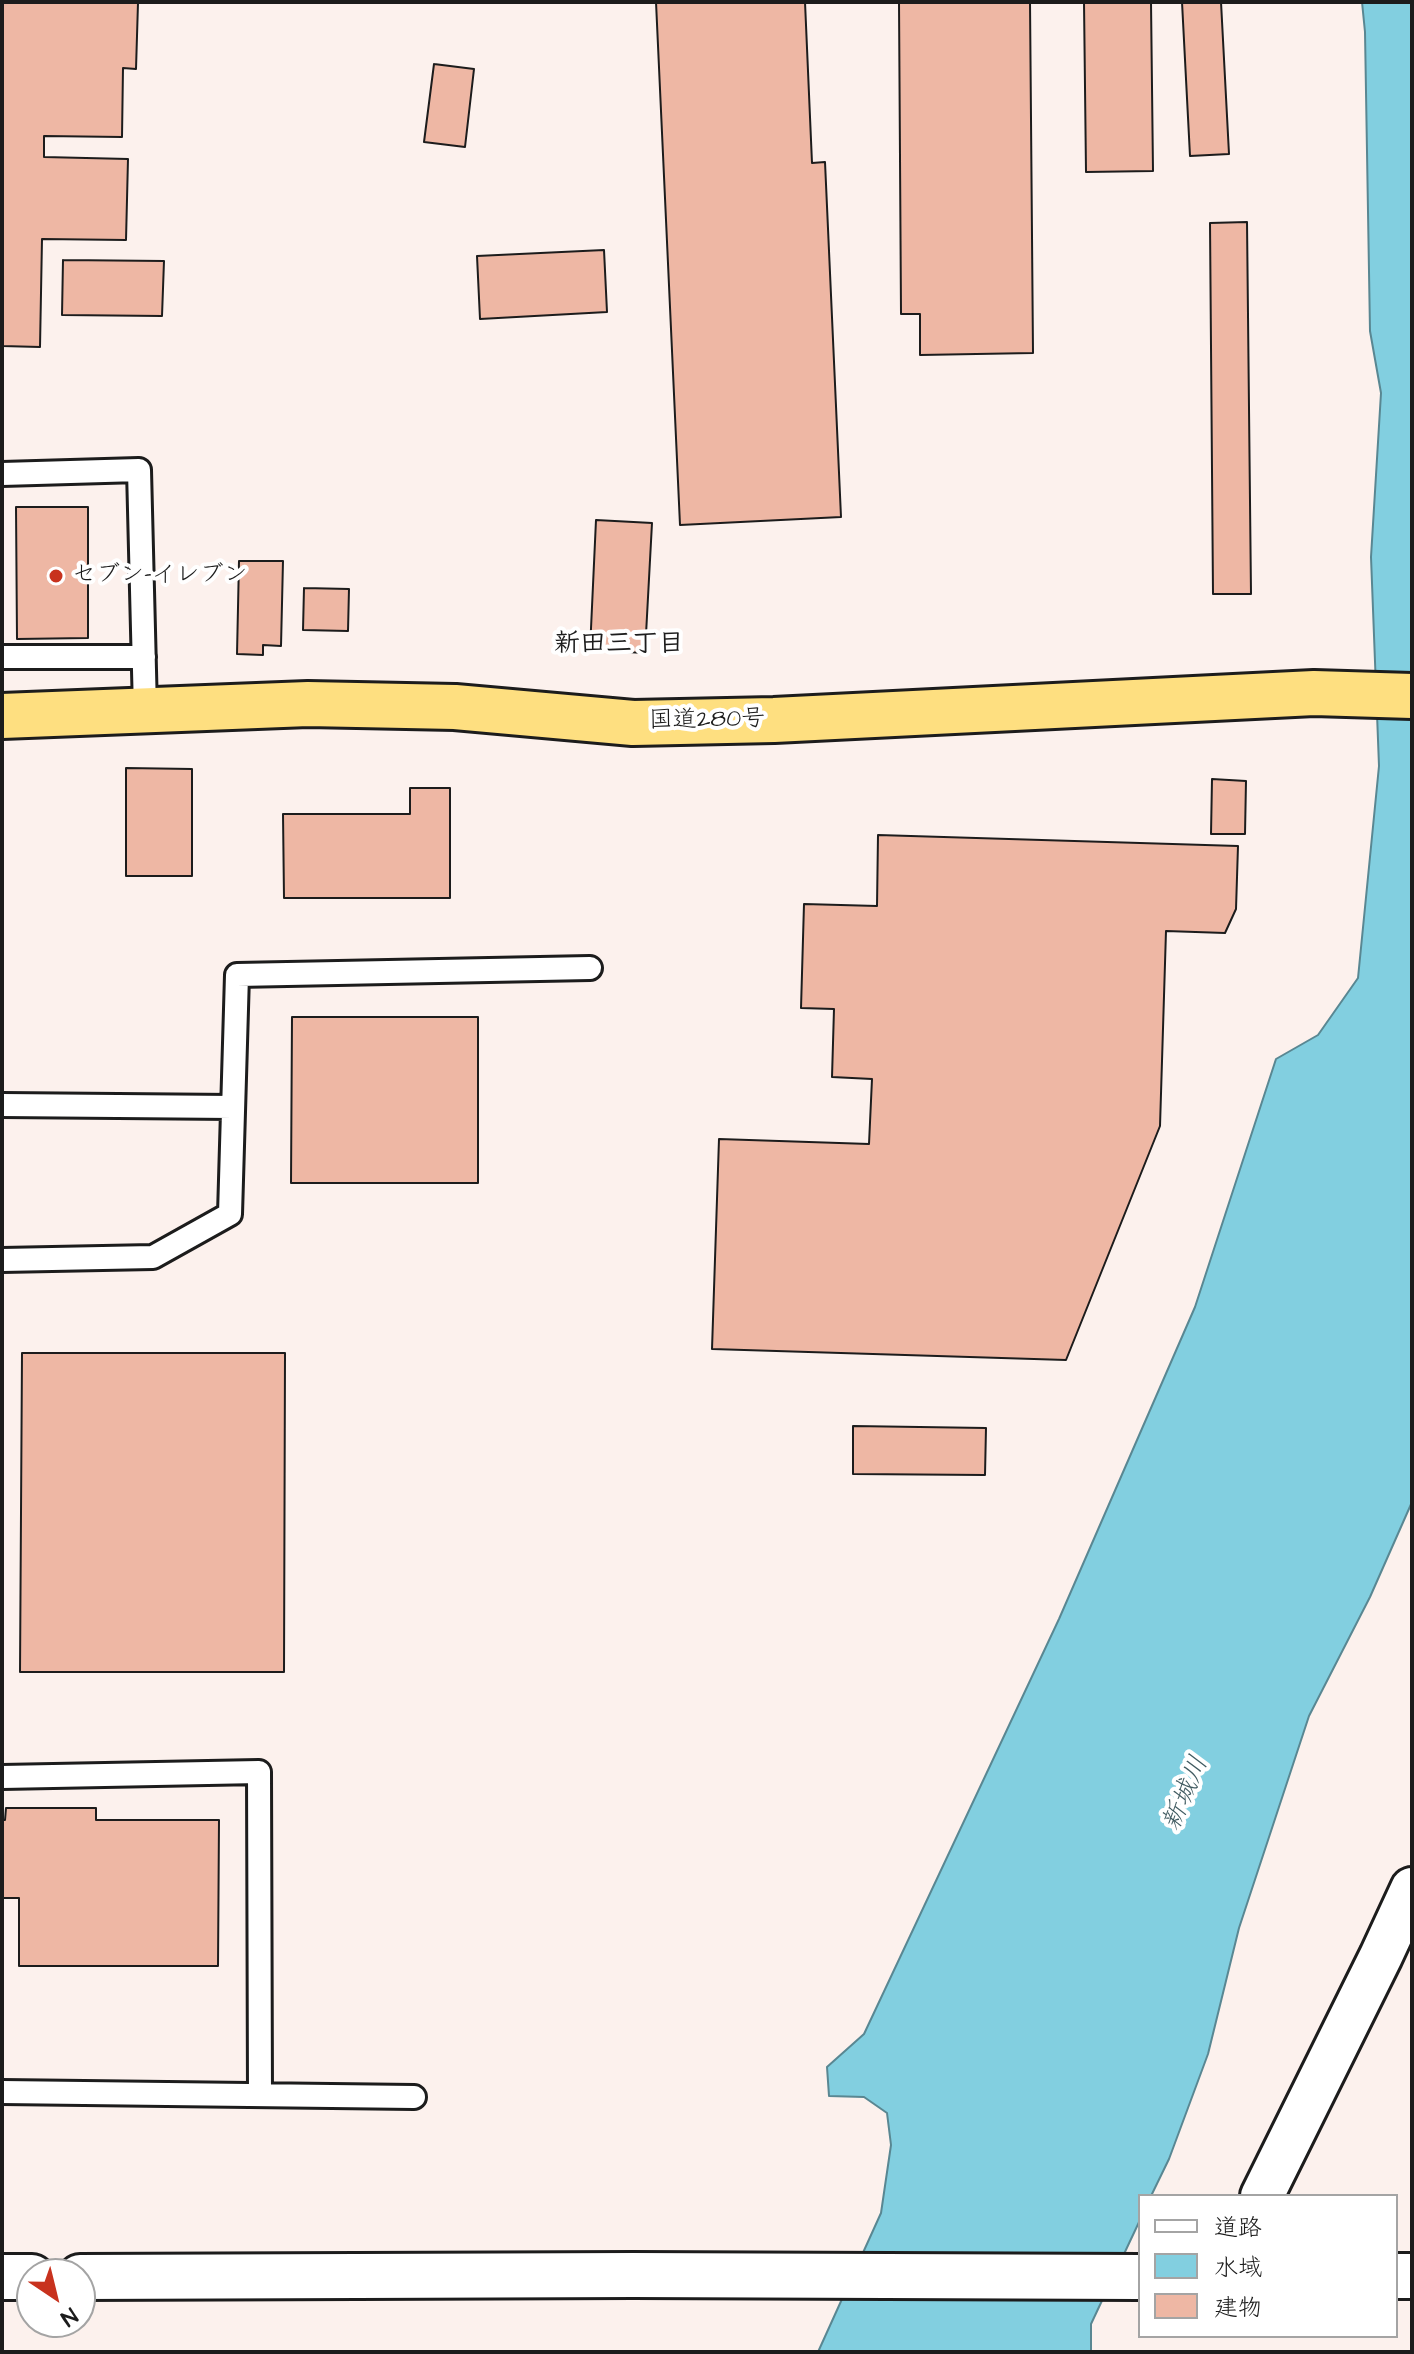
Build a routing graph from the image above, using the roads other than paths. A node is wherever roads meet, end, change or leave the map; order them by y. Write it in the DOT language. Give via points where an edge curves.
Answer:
graph roads {
  1 [pos="2,474"];
  2 [pos="2,657"];
  3 [pos="144,657"];
  4 [pos="1412,696"];
  5 [pos="145,710"];
  6 [pos="2,716"];
  7 [pos="590,968"];
  8 [pos="2,1105"];
  9 [pos="233,1107"];
  10 [pos="2,1260"];
  11 [pos="2,1777"];
  12 [pos="1412,1889"];
  13 [pos="1397,1956"];
  14 [pos="2,2092"];
  15 [pos="260,2095"];
  16 [pos="414,2097"];
  17 [pos="1263,2194"];
  18 [pos="96,2277"];
  19 [pos="1138,2277"];
  1 -- 3 [label="lane" via="139,470"];
  2 -- 3 [label="lane"];
  3 -- 5 [label="lane"];
  4 -- 5 [label="highway, 国道280号" via="1314,693 633,723 455,707 308,704"];
  5 -- 6 [label="highway, 国道280号"];
  7 -- 9 [label="lane" via="237,975"];
  8 -- 9 [label="lane"];
  9 -- 10 [label="lane" via="230,1214 153,1257"];
  11 -- 15 [label="lane" via="259,1772"];
  12 -- 13 [label="street"];
  13 -- 17 [label="street"];
  14 -- 15 [label="lane"];
  15 -- 16 [label="lane"];
  18 -- 19 [label="street"];
}
